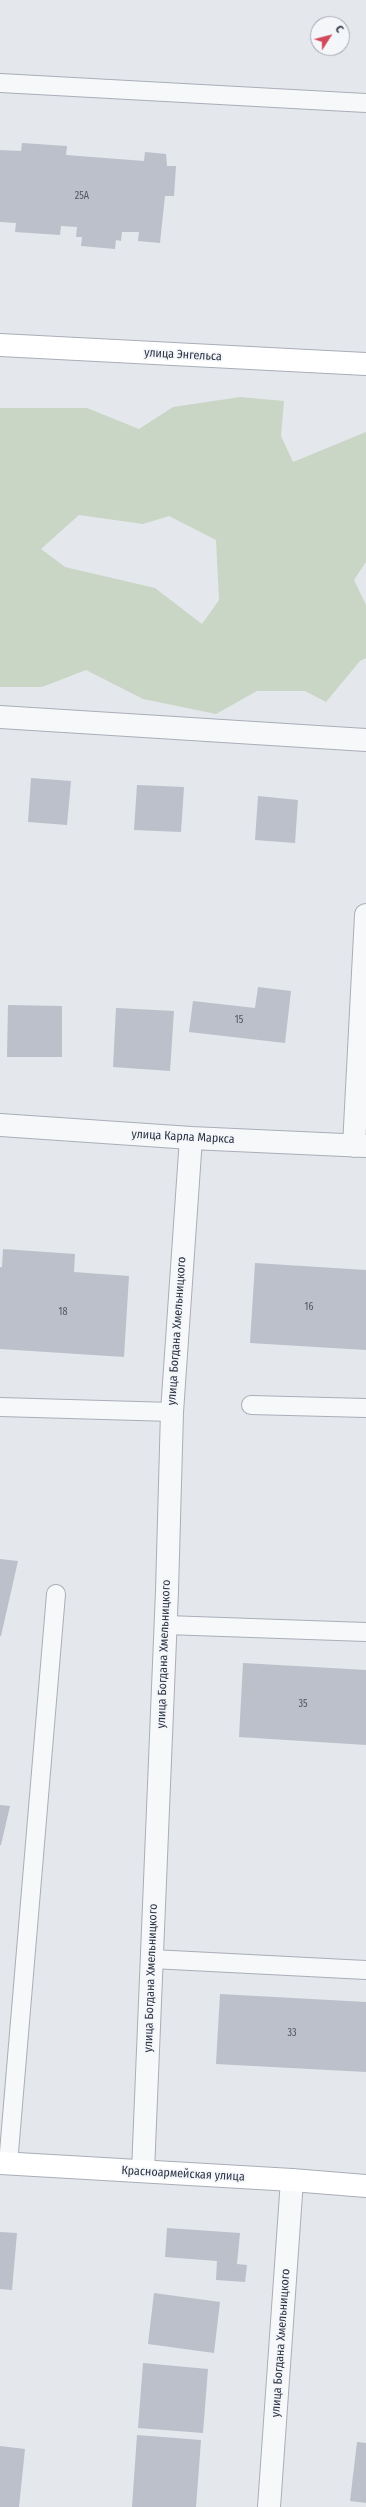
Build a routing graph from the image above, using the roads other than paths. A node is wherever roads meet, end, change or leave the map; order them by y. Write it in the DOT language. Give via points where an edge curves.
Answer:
graph roads {
  1 [pos="0,83"];
  2 [pos="366,104"];
  3 [pos="0,345"];
  4 [pos="366,364"];
  5 [pos="0,717"];
  6 [pos="366,740"];
  7 [pos="366,915"];
  8 [pos="0,1125"];
  9 [pos="191,1138"];
  10 [pos="360,1146"];
  11 [pos="251,1405"];
  12 [pos="0,1407"];
  13 [pos="366,1408"];
  14 [pos="172,1412"];
  15 [pos="56,1594"];
  16 [pos="166,1625"];
  17 [pos="366,1632"];
  18 [pos="152,1958"];
  19 [pos="366,1970"];
  20 [pos="4,2164"];
  21 [pos="143,2171"];
  22 [pos="292,2180"];
  23 [pos="366,2186"];
  24 [pos="269,2507"];
  1 -- 2 [label="lane"];
  3 -- 4 [label="street, улица Энгельса"];
  5 -- 6 [label="street"];
  7 -- 10 [label="street"];
  8 -- 9 [label="street, улица Карла Маркса"];
  9 -- 10 [label="street, улица Карла Маркса"];
  9 -- 14 [label="street, улица Богдана Хмельницкого"];
  11 -- 13 [label="lane"];
  12 -- 14 [label="lane"];
  14 -- 16 [label="street, улица Богдана Хмельницкого"];
  15 -- 20 [label="lane"];
  16 -- 17 [label="lane"];
  16 -- 18 [label="street, улица Богдана Хмельницкого"];
  18 -- 19 [label="lane"];
  18 -- 21 [label="street, улица Богдана Хмельницкого"];
  20 -- 21 [label="street, Красноармейская улица"];
  21 -- 22 [label="street, Красноармейская улица"];
  22 -- 23 [label="street, Красноармейская улица"];
  22 -- 24 [label="street, улица Богдана Хмельницкого"];
}
